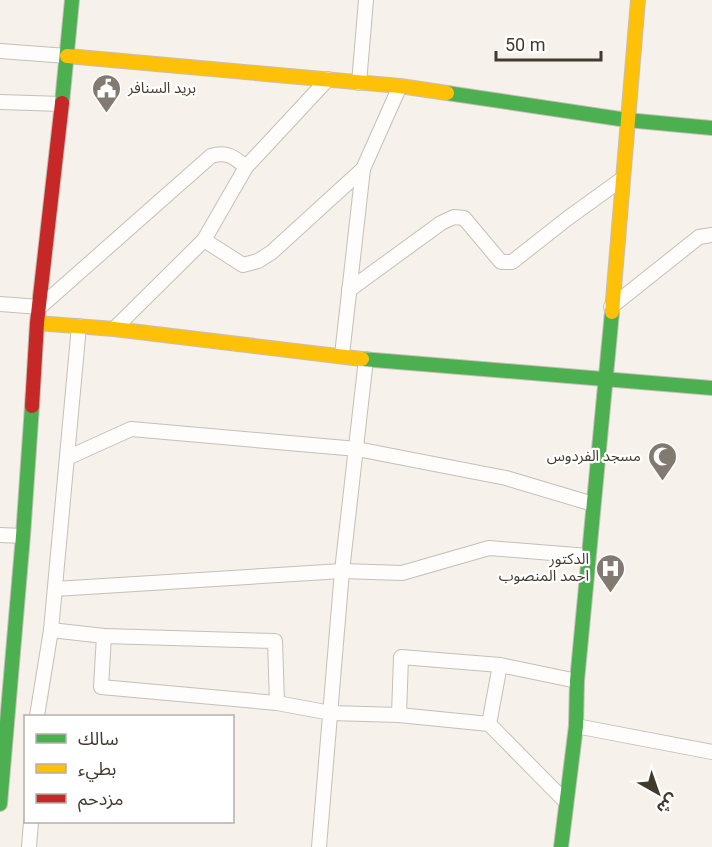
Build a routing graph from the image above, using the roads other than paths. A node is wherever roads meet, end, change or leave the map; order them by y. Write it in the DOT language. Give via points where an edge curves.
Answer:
graph roads {
  1 [pos="72,0"];
  2 [pos="366,0"];
  3 [pos="638,0"];
  4 [pos="0,51"];
  5 [pos="67,56"];
  6 [pos="328,79"];
  7 [pos="359,83"];
  8 [pos="400,86"];
  9 [pos="0,102"];
  10 [pos="62,104"];
  11 [pos="627,120"];
  12 [pos="712,129"];
  13 [pos="246,167"];
  14 [pos="363,169"];
  15 [pos="622,179"];
  16 [pos="712,235"];
  17 [pos="204,240"];
  18 [pos="350,290"];
  19 [pos="0,304"];
  20 [pos="40,308"];
  21 [pos="611,308"];
  22 [pos="37,323"];
  23 [pos="79,326"];
  24 [pos="114,329"];
  25 [pos="342,355"];
  26 [pos="366,359"];
  27 [pos="606,380"];
  28 [pos="712,388"];
  29 [pos="357,449"];
  30 [pos="67,458"];
  31 [pos="593,504"];
  32 [pos="0,535"];
  33 [pos="23,536"];
  34 [pos="589,556"];
  35 [pos="342,571"];
  36 [pos="55,589"];
  37 [pos="51,630"];
  38 [pos="104,636"];
  39 [pos="500,665"];
  40 [pos="577,681"];
  41 [pos="4,694"];
  42 [pos="277,703"];
  43 [pos="331,713"];
  44 [pos="37,715"];
  45 [pos="399,715"];
  46 [pos="489,724"];
  47 [pos="576,726"];
  48 [pos="712,752"];
  49 [pos="566,802"];
  50 [pos="0,804"];
  51 [pos="31,823"];
  52 [pos="29,847"];
  53 [pos="319,847"];
  54 [pos="561,847"];
  1 -- 5 [label="street"];
  2 -- 7 [label="street"];
  3 -- 11 [label="street"];
  4 -- 5 [label="street"];
  5 -- 6 [label="street"];
  5 -- 10 [label="street"];
  6 -- 7 [label="street"];
  6 -- 13 [label="street"];
  7 -- 8 [label="street"];
  8 -- 11 [label="street"];
  8 -- 14 [label="street"];
  9 -- 10 [label="street"];
  10 -- 20 [label="street"];
  11 -- 12 [label="street"];
  11 -- 15 [label="street"];
  13 -- 17 [label="street"];
  13 -- 20 [label="street" via="230,155 211,156"];
  14 -- 17 [label="street" via="258,261 243,266"];
  14 -- 18 [label="street"];
  15 -- 18 [label="street" via="512,262 501,262 464,218 454,217"];
  15 -- 21 [label="street"];
  16 -- 21 [label="street" via="699,237"];
  17 -- 24 [label="street"];
  18 -- 25 [label="street"];
  19 -- 20 [label="street"];
  20 -- 22 [label="street"];
  21 -- 27 [label="street"];
  22 -- 23 [label="street"];
  22 -- 33 [label="street"];
  23 -- 24 [label="street"];
  23 -- 30 [label="street"];
  24 -- 25 [label="street"];
  25 -- 26 [label="street"];
  26 -- 27 [label="street"];
  26 -- 29 [label="street"];
  27 -- 28 [label="street"];
  27 -- 31 [label="street"];
  29 -- 30 [label="street" via="131,429"];
  29 -- 31 [label="street" via="506,478"];
  29 -- 35 [label="street"];
  30 -- 36 [label="street"];
  31 -- 34 [label="street"];
  32 -- 33 [label="street"];
  33 -- 41 [label="street"];
  34 -- 35 [label="street" via="489,548 402,573"];
  34 -- 40 [label="street"];
  35 -- 36 [label="street"];
  35 -- 43 [label="street"];
  36 -- 37 [label="street"];
  37 -- 38 [label="street"];
  37 -- 44 [label="street"];
  38 -- 42 [label="street" via="101,687"];
  38 -- 42 [label="street" via="275,641"];
  39 -- 40 [label="street"];
  39 -- 45 [label="street" via="401,657"];
  39 -- 46 [label="street"];
  40 -- 47 [label="street"];
  41 -- 50 [label="street"];
  42 -- 43 [label="street"];
  43 -- 45 [label="street"];
  43 -- 53 [label="street"];
  45 -- 46 [label="street"];
  46 -- 49 [label="street"];
  47 -- 48 [label="street"];
  47 -- 49 [label="street"];
  49 -- 54 [label="street"];
  51 -- 52 [label="street"];
}
